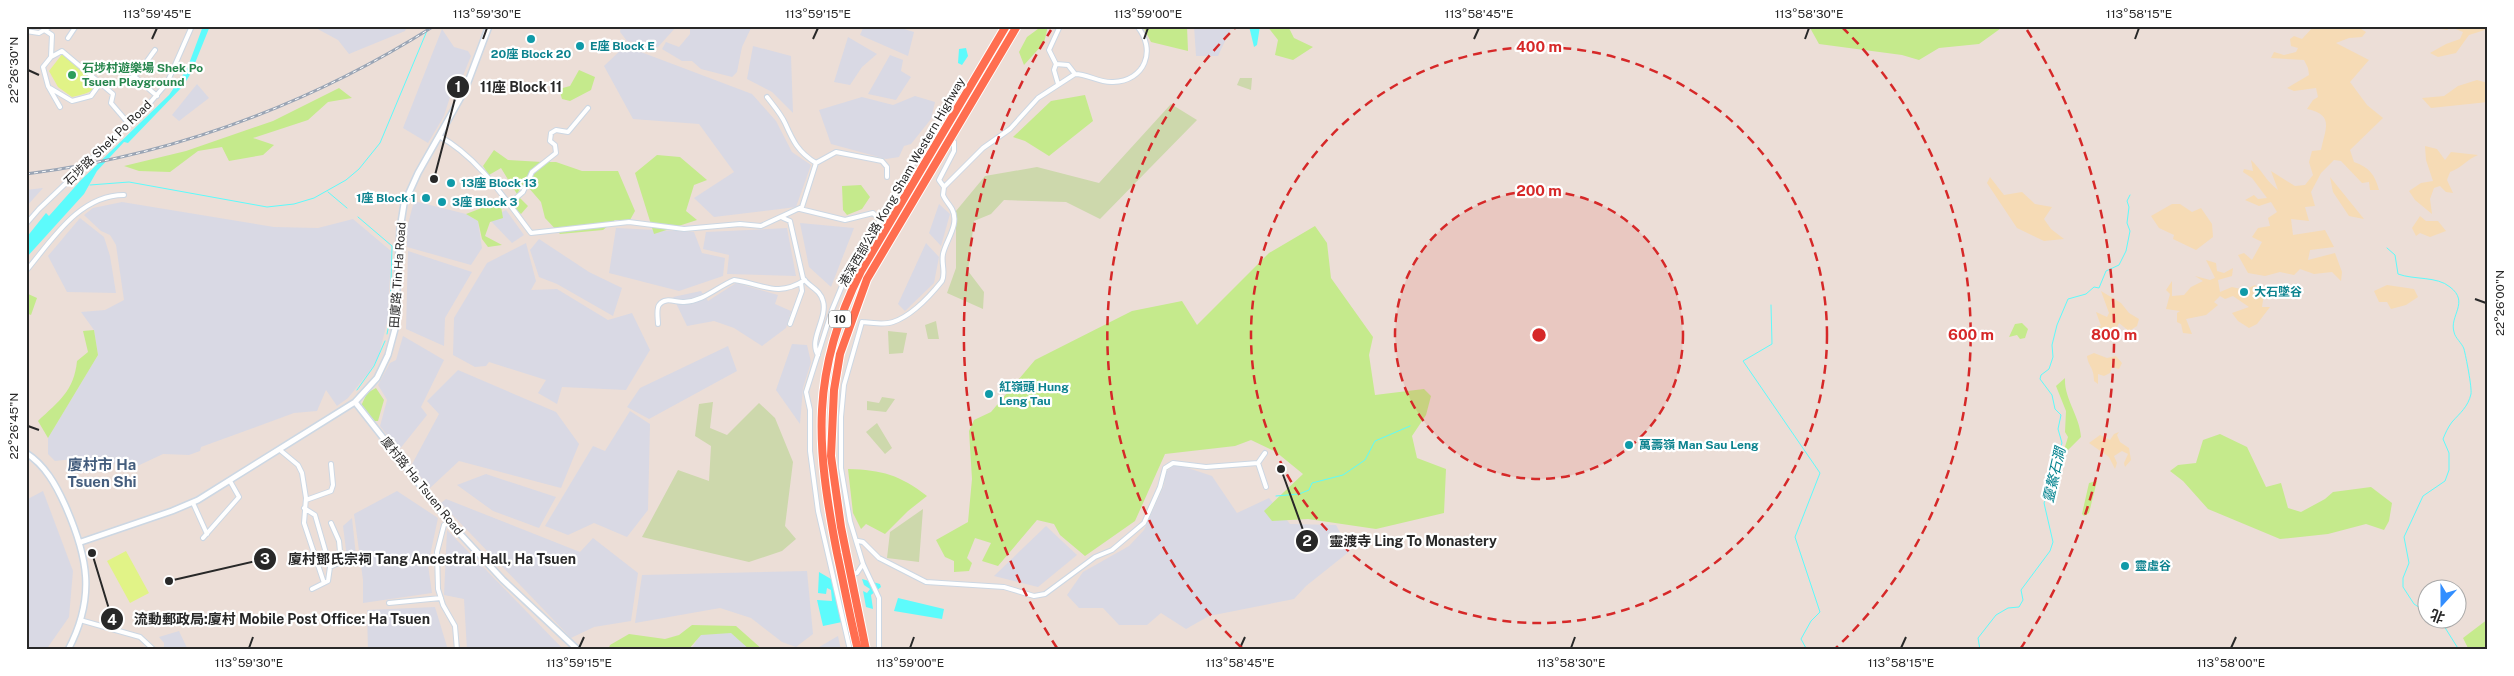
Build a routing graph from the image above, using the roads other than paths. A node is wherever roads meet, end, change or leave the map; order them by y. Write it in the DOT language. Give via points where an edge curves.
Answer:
graph roads {
  1 [pos="51,26"];
  2 [pos="76,26"];
  3 [pos="192,26"];
  4 [pos="489,26"];
  5 [pos="1006,26"];
  6 [pos="1016,26"];
  7 [pos="1060,26"];
  8 [pos="1139,27"];
  9 [pos="26,30"];
  10 [pos="46,31"];
  11 [pos="68,38"];
  12 [pos="155,50"];
  13 [pos="52,58"];
  14 [pos="1056,64"];
  15 [pos="1075,74"];
  16 [pos="135,77"];
  17 [pos="101,82"];
  18 [pos="1058,84"];
  19 [pos="48,86"];
  20 [pos="105,86"];
  21 [pos="156,96"];
  22 [pos="767,97"];
  23 [pos="60,107"];
  24 [pos="588,108"];
  25 [pos="129,124"];
  26 [pos="439,136"];
  27 [pos="816,163"];
  28 [pos="887,176"];
  29 [pos="944,187"];
  30 [pos="124,195"];
  31 [pos="509,204"];
  32 [pos="800,209"];
  33 [pos="783,218"];
  34 [pos="880,220"];
  35 [pos="26,224"];
  36 [pos="26,271"];
  37 [pos="803,282"];
  38 [pos="658,324"];
  39 [pos="790,324"];
  40 [pos="818,355"];
  41 [pos="355,402"];
  42 [pos="280,450"];
  43 [pos="26,453"];
  44 [pos="1265,453"];
  45 [pos="1258,463"];
  46 [pos="331,464"];
  47 [pos="230,480"];
  48 [pos="1266,486"];
  49 [pos="306,500"];
  50 [pos="193,503"];
  51 [pos="304,508"];
  52 [pos="331,523"];
  53 [pos="450,523"];
  54 [pos="207,534"];
  55 [pos="203,538"];
  56 [pos="858,541"];
  57 [pos="81,542"];
  58 [pos="863,564"];
  59 [pos="330,567"];
  60 [pos="834,576"];
  61 [pos="324,583"];
  62 [pos="312,589"];
  63 [pos="441,598"];
  64 [pos="389,603"];
  65 [pos="80,620"];
  66 [pos="68,650"];
  67 [pos="154,650"];
  68 [pos="456,650"];
  69 [pos="578,650"];
  70 [pos="850,650"];
  71 [pos="858,650"];
  72 [pos="866,650"];
  73 [pos="878,650"];
  1 -- 10 [label="street"];
  2 -- 11 [label="street"];
  3 -- 21 [label="street, 石埗路 Shek Po Road" via="176,66"];
  4 -- 26 [label="street, 田廈路 Tin Ha Road" via="465,90"];
  5 -- 71 [label="highway, 港深西部公路 Kong Sham Western Highway / 10, bridge" via="861,272 831,350 822,406 821,458"];
  6 -- 72 [label="highway, 港深西部公路 Kong Sham Western Highway / 10, bridge" via="870,272 840,354 833,398 831,456 840,527"];
  7 -- 14 [label="street" via="1049,50"];
  8 -- 15 [label="street" via="1146,45 1147,60 1142,70 1127,79 1113,82"];
  9 -- 10 [label="street"];
  10 -- 13 [label="street" via="52,35"];
  12 -- 16 [label="street"];
  13 -- 17 [label="street" via="62,51"];
  13 -- 19 [label="street" via="43,68"];
  14 -- 15 [label="street" via="1068,65"];
  14 -- 18 [label="street" via="1054,70"];
  15 -- 18 [label="street"];
  16 -- 20 [label="street"];
  16 -- 21 [label="street"];
  17 -- 19 [label="street" via="91,96 72,101"];
  17 -- 20 [label="street"];
  18 -- 29 [label="street" via="1038,98 1010,129 983,148"];
  19 -- 23 [label="street"];
  20 -- 25 [label="street" via="113,94 113,107"];
  21 -- 25 [label="street, 石埗路 Shek Po Road"];
  22 -- 27 [label="street" via="785,122 793,144"];
  24 -- 31 [label="street" via="568,132 551,132 550,141 555,145 556,153 532,172 523,192"];
  25 -- 35 [label="street, 石埗路 Shek Po Road"];
  26 -- 31 [label="street" via="470,158"];
  26 -- 41 [label="street, 田廈路 Tin Ha Road" via="408,192 402,215 392,341 377,378"];
  27 -- 28 [label="street" via="836,152 843,152 882,161 887,167"];
  27 -- 32 [label="street"];
  29 -- 34 [label="street" via="938,180 954,152 954,142 951,137 941,134 929,140 921,150"];
  29 -- 56 [label="street" via="943,196 953,210 953,222 942,255 945,274 942,282 904,316 892,322 862,322 852,349 841,417 841,468 850,521"];
  30 -- 36 [label="street" via="108,196 89,203 66,224"];
  31 -- 33 [label="street" via="532,233 629,222 684,229 740,224 761,226"];
  32 -- 33 [label="street"];
  32 -- 34 [label="street" via="845,220 872,213"];
  33 -- 37 [label="street" via="790,221"];
  34 -- 40 [label="street" via="844,280"];
  37 -- 38 [label="street" via="779,291 734,280 697,300 683,303 672,300 660,304"];
  37 -- 39 [label="street"];
  37 -- 40 [label="street" via="816,289 825,308 816,341"];
  40 -- 60 [label="street" via="806,392 810,410 810,451 818,511"];
  41 -- 42 [label="street, 田廈路 Tin Ha Road"];
  41 -- 53 [label="street, 廈村路 Ha Tsuen Road"];
  42 -- 47 [label="street, 田廈路 Tin Ha Road"];
  42 -- 49 [label="street" via="298,465"];
  43 -- 57 [label="street" via="51,478"];
  44 -- 45 [label="street"];
  45 -- 48 [label="street"];
  45 -- 56 [label="street" via="1206,467 1173,463 1165,468 1144,523 1112,550 1095,556 1045,594 1034,596 1004,587 926,582 879,558"];
  46 -- 49 [label="street" via="331,491"];
  47 -- 50 [label="street, 田廈路 Tin Ha Road"];
  47 -- 54 [label="street" via="239,497"];
  49 -- 51 [label="street"];
  50 -- 54 [label="street"];
  50 -- 57 [label="street, 田廈路 Tin Ha Road"];
  51 -- 59 [label="street" via="315,515"];
  51 -- 61 [label="street" via="307,536"];
  52 -- 59 [label="street" via="339,541 342,562"];
  53 -- 63 [label="street" via="444,525 437,552"];
  53 -- 69 [label="street, 廈村路 Ha Tsuen Road" via="503,580"];
  54 -- 55 [label="street"];
  56 -- 58 [label="street"];
  57 -- 65 [label="street" via="86,582"];
  58 -- 60 [label="street" via="857,573"];
  58 -- 73 [label="street" via="879,598"];
  59 -- 61 [label="street" via="330,578"];
  60 -- 70 [label="street"];
  61 -- 62 [label="street"];
  63 -- 64 [label="street"];
  63 -- 68 [label="street" via="455,626"];
  65 -- 66 [label="street"];
  65 -- 67 [label="street" via="140,637"];
}
